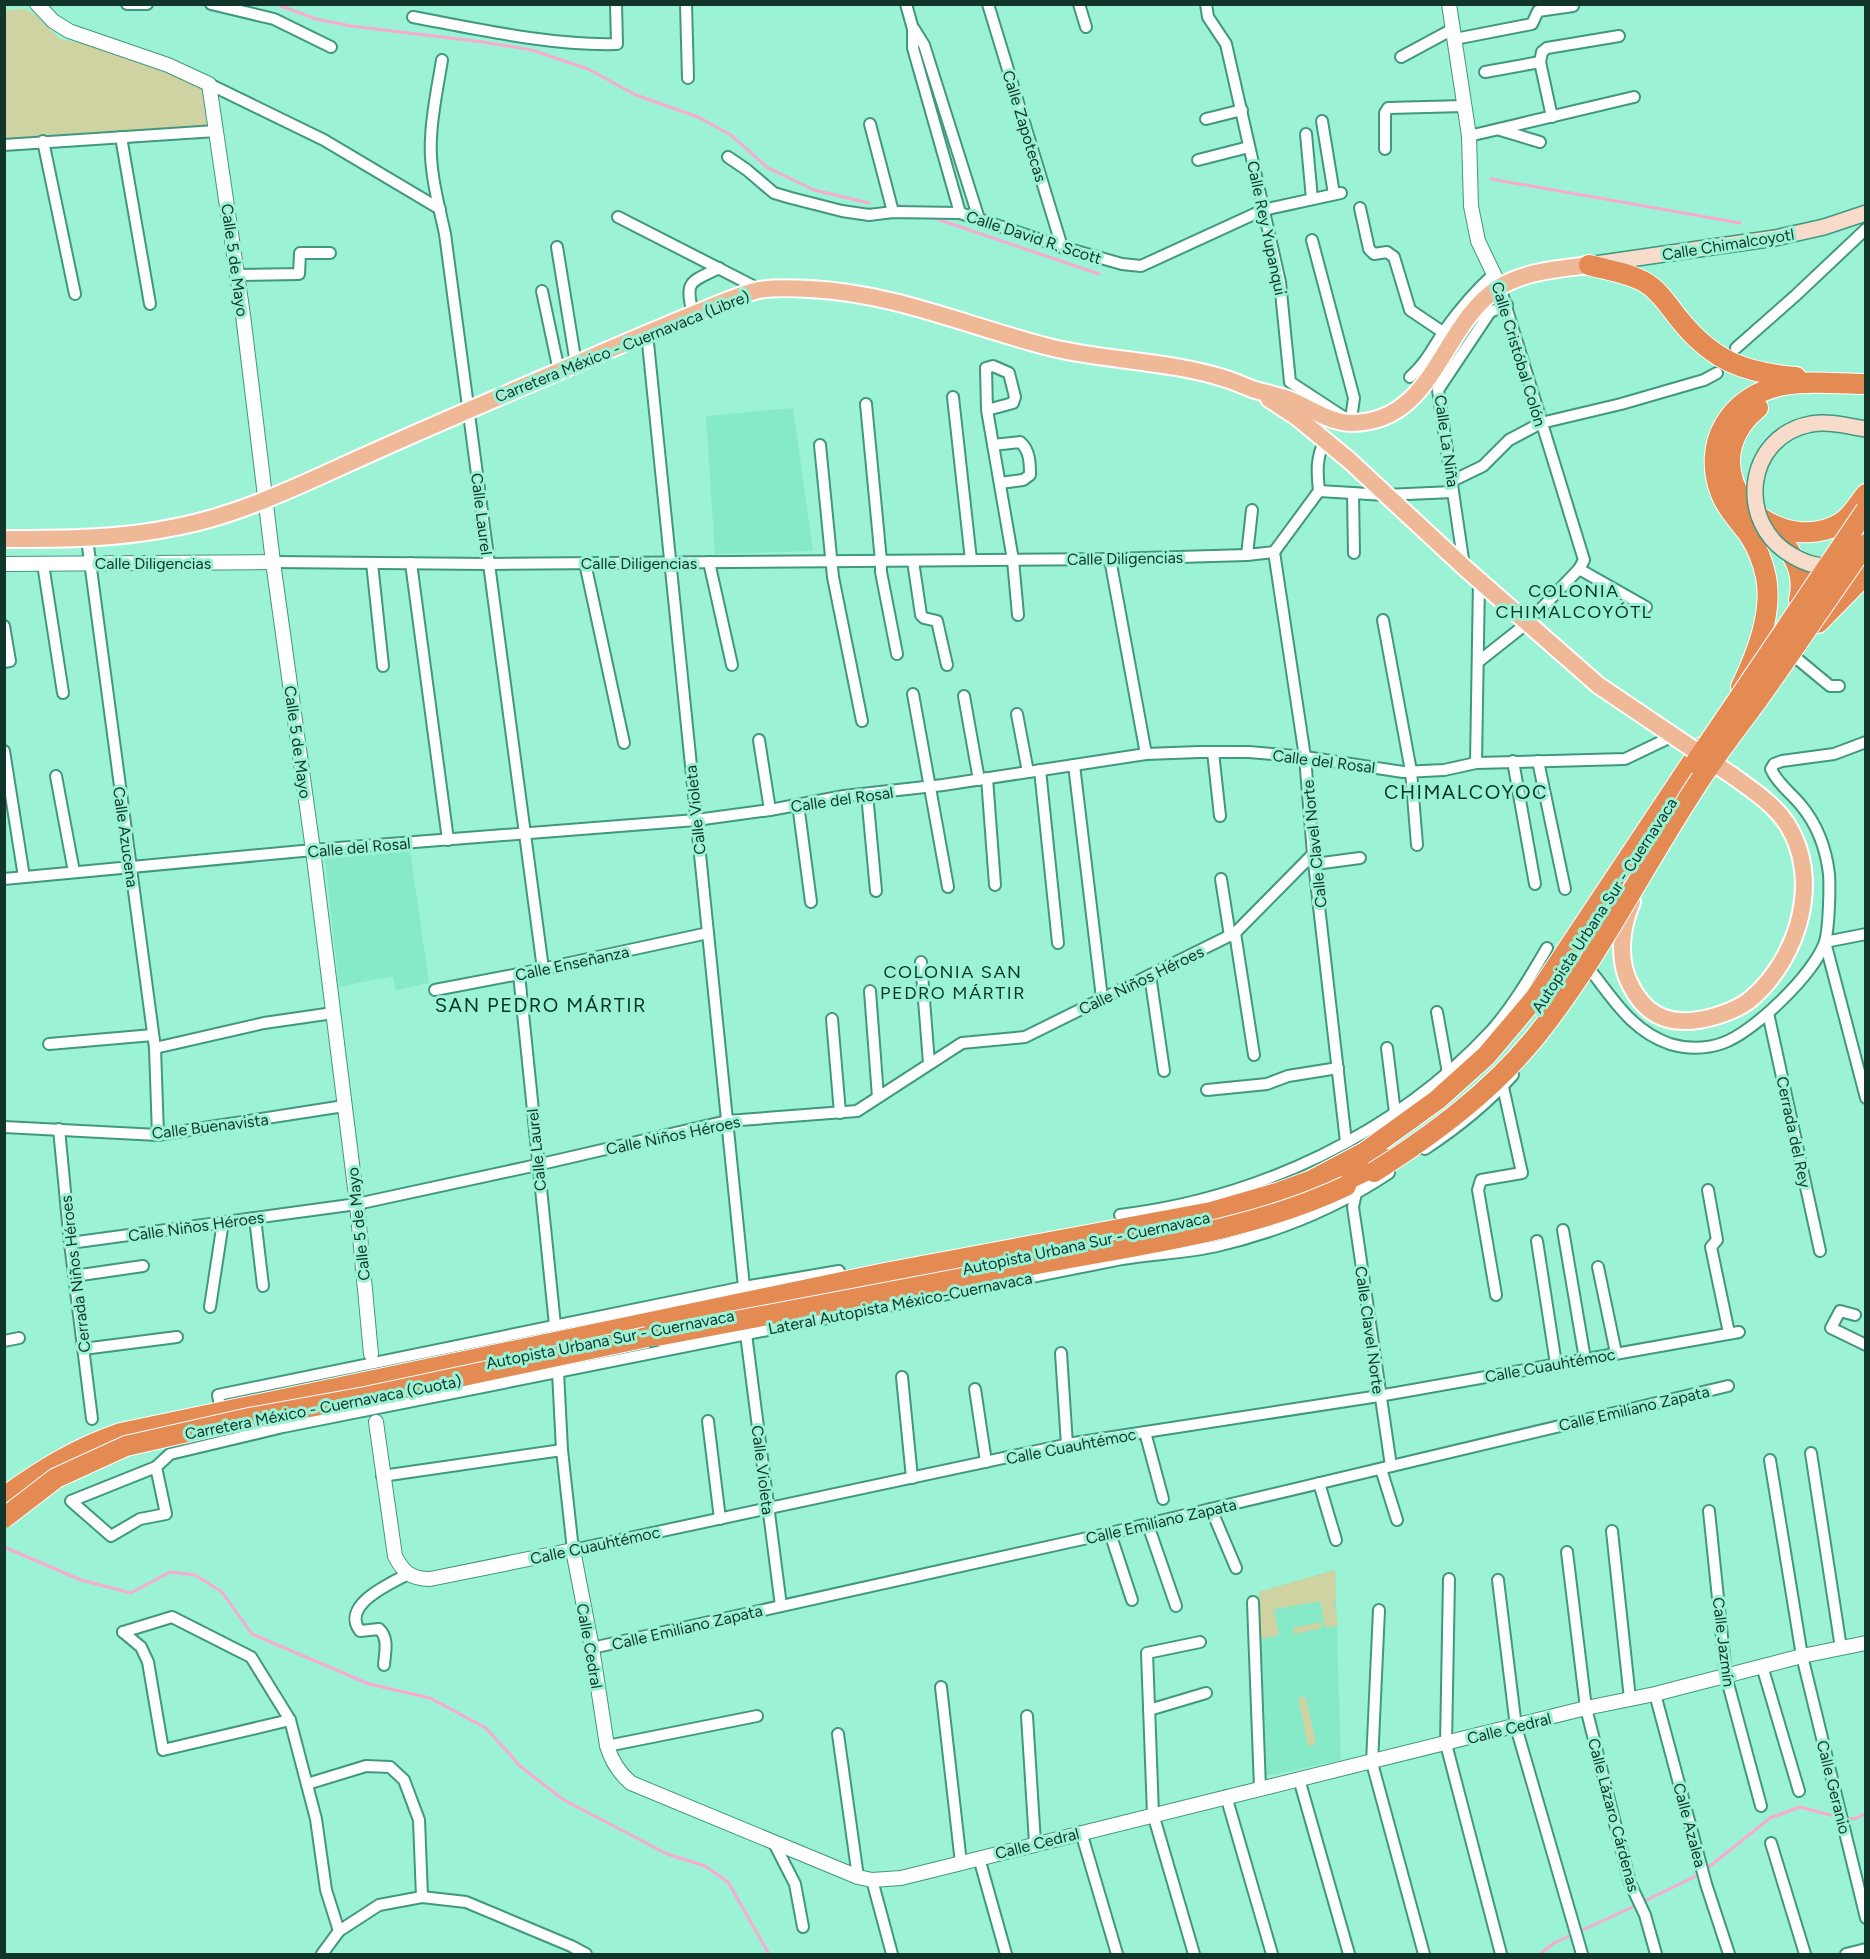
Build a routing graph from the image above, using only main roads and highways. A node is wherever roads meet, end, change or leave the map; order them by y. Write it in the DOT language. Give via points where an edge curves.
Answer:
graph roads {
  1 [pos="1866,213"];
  2 [pos="1589,264"];
  3 [pos="1866,384"];
  4 [pos="1253,389"];
  5 [pos="1820,390"];
  6 [pos="1866,397"];
  7 [pos="1352,422"];
  8 [pos="1866,429"];
  9 [pos="1325,440"];
  10 [pos="1866,494"];
  11 [pos="1866,509"];
  12 [pos="1765,521"];
  13 [pos="1866,534"];
  14 [pos="4,539"];
  15 [pos="1866,544"];
  16 [pos="1866,553"];
  17 [pos="1866,574"];
  18 [pos="1799,600"];
  19 [pos="1789,652"];
  20 [pos="1742,686"];
  21 [pos="1661,842"];
  22 [pos="839,1270"];
  23 [pos="885,1273"];
  24 [pos="6,1513"];
  1 -- 2 [label="main road, Calle Chimalcoyotl" via="1774,238"];
  2 -- 5 [label="highway" via="1652,287 1696,339 1717,356 1751,370 1810,378"];
  2 -- 7 [label="main road" via="1497,280 1473,312 1448,336 1428,379 1400,410 1378,419"];
  3 -- 5 [label="highway"];
  4 -- 7 [label="main road, Carretera México - Cuernavaca (Libre)" via="1279,395 1339,422"];
  4 -- 9 [label="main road, Carretera México - Cuernavaca (Libre)"];
  4 -- 14 [label="main road, Carretera México - Cuernavaca (Libre)" via="1220,376 1056,348 864,295 761,290 647,333 233,512 176,528 87,539"];
  5 -- 6 [label="highway"];
  5 -- 12 [label="highway" via="1768,402 1748,416 1734,436 1732,478 1745,505"];
  5 -- 20 [label="highway, Carretera México - Cuernavaca (Cuota)" via="1784,385 1759,393 1735,410 1717,439 1714,459 1722,497 1750,537 1766,579 1765,617"];
  7 -- 9 [label="main road"];
  8 -- 16 [label="main road, bridge" via="1835,422 1803,426 1785,435 1767,452 1755,494 1755,507 1766,534 1778,548 1795,558 1831,566"];
  9 -- 21 [label="main road, Carretera México - Cuernavaca (Libre), bridge" via="1598,685 1733,776 1776,810 1786,823 1796,839 1803,864 1804,893 1797,930 1768,982 1737,1008 1701,1020 1664,1019 1637,998 1628,980 1623,955 1624,925"];
  10 -- 12 [label="highway" via="1842,522 1820,531 1789,530"];
  11 -- 18 [label="main road"];
  11 -- 24 [label="highway, Autopista Urbana Sur - Cuernavaca, bridge" via="1695,763 1550,996 1514,1042 1470,1087 1429,1120 1358,1164 1283,1198 1222,1215 123,1441 55,1473"];
  12 -- 18 [label="highway" via="1797,564 1802,579"];
  13 -- 19 [label="main road"];
  15 -- 24 [label="highway, Autopista Urbana Sur - Cuernavaca, bridge" via="1706,771 1611,927 1536,1036 1454,1118 1374,1172 1322,1198 1220,1228 647,1337 126,1446 56,1478"];
  17 -- 19 [label="highway, Carretera México - Cuernavaca (Cuota)"];
  18 -- 20 [label="main road"];
  19 -- 21 [label="highway, Carretera México - Cuernavaca (Cuota)"];
  20 -- 23 [label="highway, Carretera México - Cuernavaca (Cuota)" via="1535,998 1486,1056 1437,1100 1365,1152 1310,1181 1211,1212"];
  21 -- 24 [label="highway, Carretera México - Cuernavaca (Cuota)" via="1556,998 1477,1089 1374,1167 1280,1209 1121,1253 968,1271 376,1398 172,1437 127,1449 83,1467"];
  22 -- 23 [label="highway" via="862,1266"];
  23 -- 24 [label="highway, Carretera México - Cuernavaca (Cuota)" via="121,1434 95,1442 44,1469"];
}
